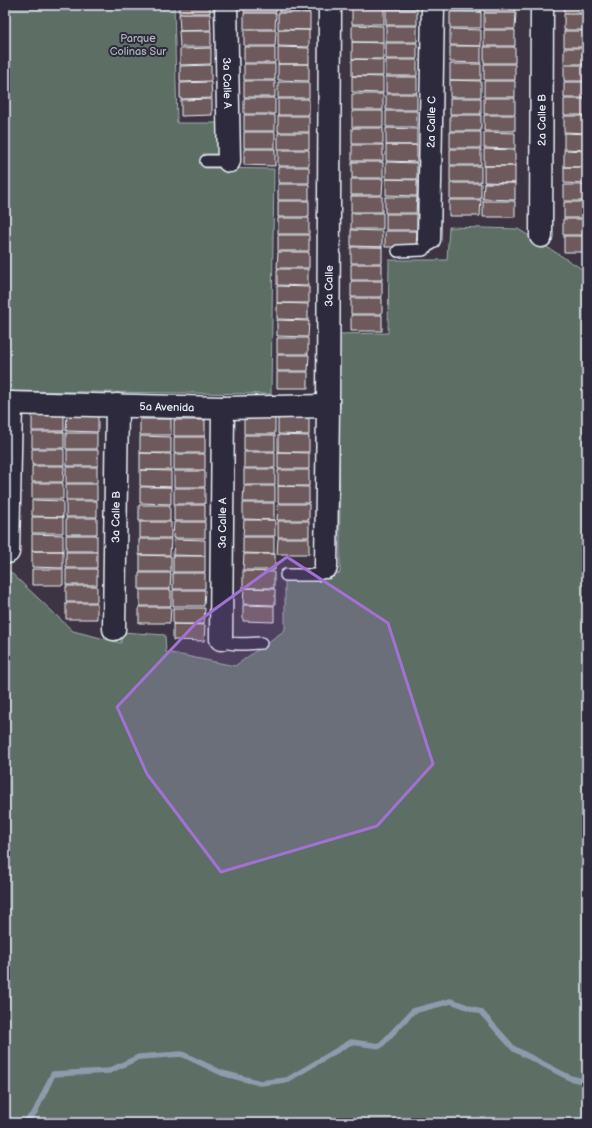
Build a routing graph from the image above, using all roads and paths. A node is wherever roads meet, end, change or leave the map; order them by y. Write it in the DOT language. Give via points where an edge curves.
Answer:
graph roads {
  1 [pos="226,5"];
  2 [pos="330,5"];
  3 [pos="433,5"];
  4 [pos="542,5"];
  5 [pos="206,161"];
  6 [pos="229,161"];
  7 [pos="541,236"];
  8 [pos="429,239"];
  9 [pos="398,250"];
  10 [pos="8,403"];
  11 [pos="117,406"];
  12 [pos="328,406"];
  13 [pos="223,408"];
  14 [pos="8,552"];
  15 [pos="326,567"];
  16 [pos="286,575"];
  17 [pos="114,628"];
  18 [pos="221,639"];
  19 [pos="261,643"];
  1 -- 6 [label="street, 3a Calle A"];
  2 -- 12 [label="street, 3a Calle"];
  3 -- 8 [label="street, 2a Calle C"];
  4 -- 7 [label="street, 2a Calle B"];
  5 -- 6 [label="lane"];
  8 -- 9 [label="lane" via="428,246 423,250"];
  10 -- 11 [label="street, 5a Avenida"];
  10 -- 14 [label="street"];
  11 -- 13 [label="street, 5a Avenida"];
  11 -- 17 [label="street, 3a Calle B"];
  12 -- 13 [label="street, 5a Avenida"];
  12 -- 15 [label="street, 3a Calle"];
  13 -- 18 [label="street, 3a Calle A"];
  15 -- 16 [label="lane" via="317,575"];
  18 -- 19 [label="lane" via="235,644"];
}
